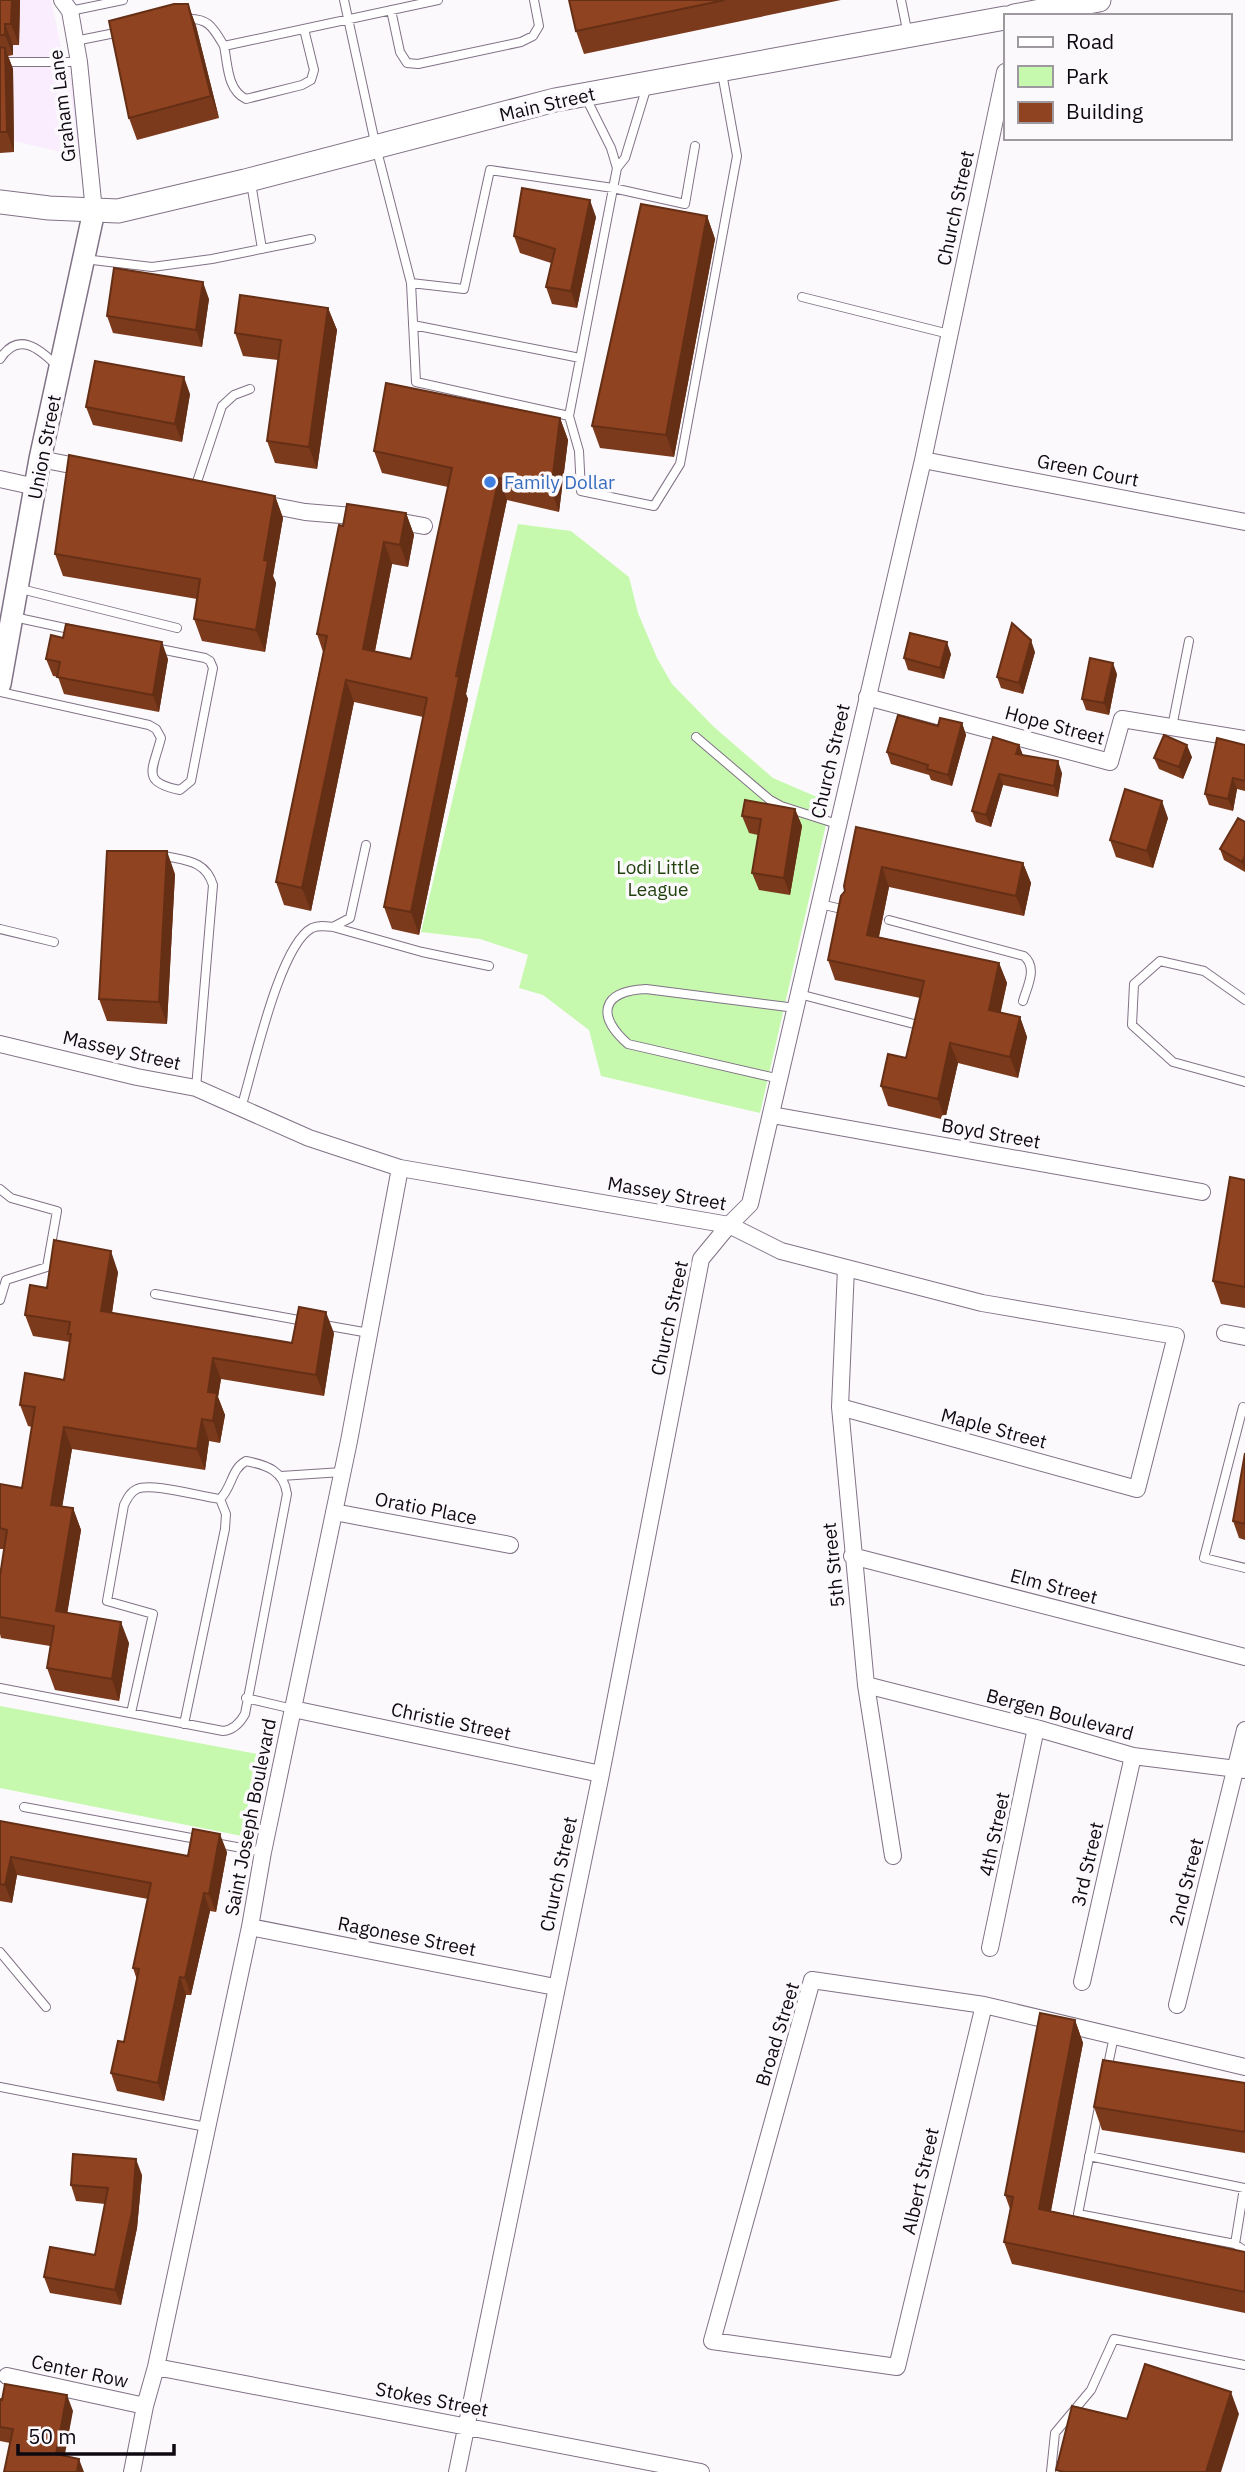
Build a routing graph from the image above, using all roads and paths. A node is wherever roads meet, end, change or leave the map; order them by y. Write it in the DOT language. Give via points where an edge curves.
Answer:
graph roads {
  1 [pos="120,0"];
  2 [pos="344,0"];
  3 [pos="438,0"];
  4 [pos="534,0"];
  5 [pos="901,0"];
  6 [pos="1099,0"];
  7 [pos="66,5"];
  8 [pos="391,10"];
  9 [pos="1026,14"];
  10 [pos="1004,18"];
  11 [pos="175,19"];
  12 [pos="348,19"];
  13 [pos="304,29"];
  14 [pos="125,30"];
  15 [pos="909,37"];
  16 [pos="75,41"];
  17 [pos="224,46"];
  18 [pos="0,62"];
  19 [pos="79,62"];
  20 [pos="722,70"];
  21 [pos="1004,77"];
  22 [pos="648,84"];
  23 [pos="585,95"];
  24 [pos="695,146"];
  25 [pos="376,147"];
  26 [pos="617,168"];
  27 [pos="251,180"];
  28 [pos="613,188"];
  29 [pos="0,202"];
  30 [pos="94,211"];
  31 [pos="312,239"];
  32 [pos="262,250"];
  33 [pos="84,259"];
  34 [pos="411,283"];
  35 [pos="802,297"];
  36 [pos="413,325"];
  37 [pos="949,334"];
  38 [pos="580,358"];
  39 [pos="0,359"];
  40 [pos="60,369"];
  41 [pos="250,389"];
  42 [pos="569,416"];
  43 [pos="40,459"];
  44 [pos="923,460"];
  45 [pos="102,471"];
  46 [pos="0,479"];
  47 [pos="36,487"];
  48 [pos="194,490"];
  49 [pos="244,500"];
  50 [pos="1245,522"];
  51 [pos="425,526"];
  52 [pos="18,588"];
  53 [pos="12,617"];
  54 [pos="177,628"];
  55 [pos="82,632"];
  56 [pos="1189,641"];
  57 [pos="150,647"];
  58 [pos="0,684"];
  59 [pos="0,692"];
  60 [pos="867,697"];
  61 [pos="1172,727"];
  62 [pos="696,737"];
  63 [pos="1245,739"];
  64 [pos="837,824"];
  65 [pos="366,845"];
  66 [pos="161,855"];
  67 [pos="820,904"];
  68 [pos="846,910"];
  69 [pos="888,920"];
  70 [pos="333,927"];
  71 [pos="0,929"];
  72 [pos="54,942"];
  73 [pos="489,966"];
  74 [pos="1245,1000"];
  75 [pos="798,1001"];
  76 [pos="1023,1001"];
  77 [pos="914,1024"];
  78 [pos="0,1044"];
  79 [pos="780,1079"];
  80 [pos="1245,1082"];
  81 [pos="196,1088"];
  82 [pos="242,1108"];
  83 [pos="772,1115"];
  84 [pos="400,1168"];
  85 [pos="0,1189"];
  86 [pos="1202,1192"];
  87 [pos="729,1225"];
  88 [pos="845,1268"];
  89 [pos="155,1294"];
  90 [pos="0,1300"];
  91 [pos="369,1333"];
  92 [pos="1224,1333"];
  93 [pos="1245,1337"];
  94 [pos="840,1407"];
  95 [pos="1245,1408"];
  96 [pos="342,1472"];
  97 [pos="281,1476"];
  98 [pos="1137,1489"];
  99 [pos="220,1499"];
  100 [pos="334,1512"];
  101 [pos="510,1545"];
  102 [pos="852,1556"];
  103 [pos="1245,1567"];
  104 [pos="1245,1657"];
  105 [pos="866,1685"];
  106 [pos="0,1688"];
  107 [pos="247,1698"];
  108 [pos="293,1709"];
  109 [pos="131,1713"];
  110 [pos="184,1724"];
  111 [pos="1036,1728"];
  112 [pos="1245,1730"];
  113 [pos="1133,1756"];
  114 [pos="1240,1769"];
  115 [pos="601,1774"];
  116 [pos="24,1807"];
  117 [pos="263,1852"];
  118 [pos="893,1856"];
  119 [pos="250,1927"];
  120 [pos="990,1948"];
  121 [pos="0,1952"];
  122 [pos="1082,1982"];
  123 [pos="555,1987"];
  124 [pos="984,2005"];
  125 [pos="1177,2005"];
  126 [pos="46,2007"];
  127 [pos="1114,2036"];
  128 [pos="1245,2067"];
  129 [pos="1106,2076"];
  130 [pos="0,2087"];
  131 [pos="1100,2103"];
  132 [pos="206,2127"];
  133 [pos="1089,2157"];
  134 [pos="1235,2244"];
  135 [pos="1245,2251"];
  136 [pos="1245,2365"];
  137 [pos="156,2367"];
  138 [pos="897,2367"];
  139 [pos="7,2376"];
  140 [pos="145,2406"];
  141 [pos="466,2426"];
  142 [pos="132,2472"];
  143 [pos="457,2472"];
  144 [pos="701,2472"];
  145 [pos="1051,2472"];
  1 -- 7 [label="lane"];
  2 -- 12 [label="lane"];
  3 -- 8 [label="lane"];
  4 -- 8 [label="lane" via="539,26 533,36 418,64 407,63 400,52"];
  5 -- 15 [label="lane"];
  6 -- 9 [label="main road"];
  7 -- 16 [label="street, Graham Lane"];
  8 -- 12 [label="lane"];
  10 -- 15 [label="main road, Main Street"];
  11 -- 17 [label="lane" via="207,22"];
  12 -- 13 [label="lane"];
  12 -- 25 [label="lane"];
  13 -- 17 [label="lane"];
  13 -- 17 [label="lane" via="314,70 311,80 246,99 232,87"];
  14 -- 16 [label="lane"];
  15 -- 20 [label="main road, Main Street"];
  16 -- 19 [label="street, Graham Lane"];
  18 -- 19 [label="lane"];
  19 -- 30 [label="street, Graham Lane"];
  20 -- 22 [label="main road, Main Street"];
  20 -- 42 [label="lane" via="737,156 680,464 654,506 582,491 579,451"];
  21 -- 37 [label="street, Church Street"];
  22 -- 23 [label="main road, Main Street"];
  22 -- 26 [label="lane" via="625,158"];
  23 -- 25 [label="main road, Main Street"];
  23 -- 26 [label="lane"];
  24 -- 28 [label="lane" via="685,204"];
  25 -- 27 [label="main road, Main Street"];
  25 -- 34 [label="lane"];
  26 -- 28 [label="lane"];
  27 -- 30 [label="main road, Main Street" via="134,208"];
  27 -- 32 [label="lane"];
  28 -- 34 [label="lane" via="490,170 464,289"];
  28 -- 38 [label="lane"];
  29 -- 30 [label="main road, Main Street"];
  30 -- 33 [label="street, Union Street"];
  31 -- 32 [label="lane"];
  32 -- 33 [label="lane" via="152,267"];
  33 -- 40 [label="street, Union Street"];
  34 -- 36 [label="lane"];
  35 -- 37 [label="lane"];
  36 -- 38 [label="lane"];
  36 -- 42 [label="lane" via="416,382"];
  37 -- 44 [label="street, Church Street"];
  38 -- 42 [label="lane"];
  39 -- 40 [label="lane" via="12,346 25,344 36,347"];
  40 -- 43 [label="street, Union Street"];
  41 -- 48 [label="lane" via="222,406"];
  43 -- 45 [label="street"];
  43 -- 47 [label="street, Union Street"];
  44 -- 50 [label="street, Green Court"];
  44 -- 60 [label="street, Church Street"];
  46 -- 47 [label="street"];
  47 -- 52 [label="street, Union Street"];
  49 -- 51 [label="street"];
  52 -- 53 [label="street, Union Street"];
  52 -- 54 [label="lane"];
  53 -- 55 [label="lane"];
  53 -- 58 [label="street, Union Street"];
  56 -- 61 [label="lane"];
  57 -- 59 [label="lane" via="205,658 213,668 191,781 180,790 159,786 154,780 161,738 149,725"];
  60 -- 61 [label="street, Hope Street" via="1111,762 1122,719"];
  60 -- 64 [label="street, Church Street"];
  61 -- 63 [label="street, Hope Street"];
  62 -- 64 [label="lane" via="770,800"];
  64 -- 67 [label="street, Church Street"];
  65 -- 70 [label="lane" via="350,918"];
  66 -- 81 [label="lane" via="201,865 213,885"];
  67 -- 68 [label="lane"];
  67 -- 75 [label="street, Church Street"];
  69 -- 76 [label="lane" via="1024,957 1031,973"];
  70 -- 73 [label="lane"];
  70 -- 82 [label="lane" via="310,929 286,964 271,998"];
  71 -- 72 [label="lane"];
  74 -- 80 [label="lane" via="1204,971 1160,961 1134,984 1132,1025 1173,1062"];
  75 -- 77 [label="lane"];
  75 -- 79 [label="street, Church Street"];
  75 -- 79 [label="lane" via="646,989 616,995 608,1005 607,1020 628,1044"];
  78 -- 81 [label="street, Massey Street"];
  79 -- 83 [label="street, Church Street"];
  81 -- 82 [label="street, Massey Street"];
  82 -- 84 [label="street, Massey Street" via="309,1138"];
  83 -- 86 [label="street, Boyd Street"];
  83 -- 87 [label="street, Church Street" via="750,1204"];
  84 -- 87 [label="street, Massey Street"];
  84 -- 91 [label="street, Saint Joseph Boulevard"];
  85 -- 90 [label="lane" via="11,1198 57,1211 47,1268 6,1280"];
  87 -- 88 [label="street, Massey Street" via="781,1251"];
  87 -- 115 [label="street, Church Street" via="701,1259"];
  88 -- 94 [label="street, 5th Street"];
  88 -- 98 [label="street, Massey Street" via="982,1303 1177,1336"];
  89 -- 91 [label="lane"];
  91 -- 96 [label="street, Saint Joseph Boulevard"];
  92 -- 93 [label="street"];
  94 -- 98 [label="street, Maple Street"];
  94 -- 102 [label="street, 5th Street"];
  95 -- 103 [label="lane" via="1204,1558"];
  96 -- 97 [label="lane"];
  96 -- 100 [label="street, Saint Joseph Boulevard"];
  97 -- 99 [label="lane" via="247,1461 235,1470"];
  97 -- 107 [label="lane" via="287,1494"];
  99 -- 109 [label="lane" via="147,1486 128,1496 107,1601 153,1615"];
  99 -- 110 [label="lane" via="225,1529"];
  100 -- 101 [label="street, Oratio Place"];
  100 -- 108 [label="street, Saint Joseph Boulevard"];
  102 -- 104 [label="street, Elm Street"];
  102 -- 105 [label="street, 5th Street"];
  105 -- 111 [label="street, Bergen Boulevard"];
  105 -- 118 [label="street, 5th Street"];
  106 -- 109 [label="lane"];
  107 -- 108 [label="lane"];
  107 -- 110 [label="lane" via="241,1722 230,1731"];
  108 -- 115 [label="street, Christie Street"];
  108 -- 117 [label="street, Saint Joseph Boulevard"];
  109 -- 110 [label="lane"];
  111 -- 113 [label="street, Bergen Boulevard"];
  111 -- 120 [label="street, 4th Street"];
  112 -- 114 [label="street"];
  113 -- 114 [label="street, Bergen Boulevard"];
  113 -- 122 [label="street, 3rd Street"];
  114 -- 125 [label="street, 2nd Street"];
  115 -- 123 [label="street, Church Street"];
  116 -- 117 [label="lane"];
  117 -- 119 [label="street, Saint Joseph Boulevard"];
  119 -- 123 [label="street, Ragonese Street"];
  119 -- 132 [label="street, Saint Joseph Boulevard"];
  121 -- 126 [label="lane"];
  123 -- 141 [label="street, Church Street"];
  124 -- 127 [label="street, Broad Street"];
  124 -- 138 [label="street, Albert Street"];
  124 -- 138 [label="street, Broad Street" via="813,1980 712,2341"];
  127 -- 128 [label="street, Broad Street"];
  127 -- 129 [label="lane"];
  130 -- 132 [label="lane"];
  131 -- 133 [label="lane"];
  132 -- 137 [label="street, Saint Joseph Boulevard"];
  133 -- 134 [label="lane" via="1244,2188"];
  133 -- 134 [label="lane" via="1078,2214"];
  134 -- 135 [label="lane"];
  136 -- 145 [label="lane" via="1114,2339 1091,2390 1055,2432"];
  137 -- 140 [label="street, Saint Joseph Boulevard"];
  137 -- 141 [label="street, Stokes Street"];
  139 -- 140 [label="street, Center Row"];
  140 -- 142 [label="street, Saint Joseph Boulevard"];
  141 -- 143 [label="street, Church Street"];
  141 -- 144 [label="street, Stokes Street"];
}
